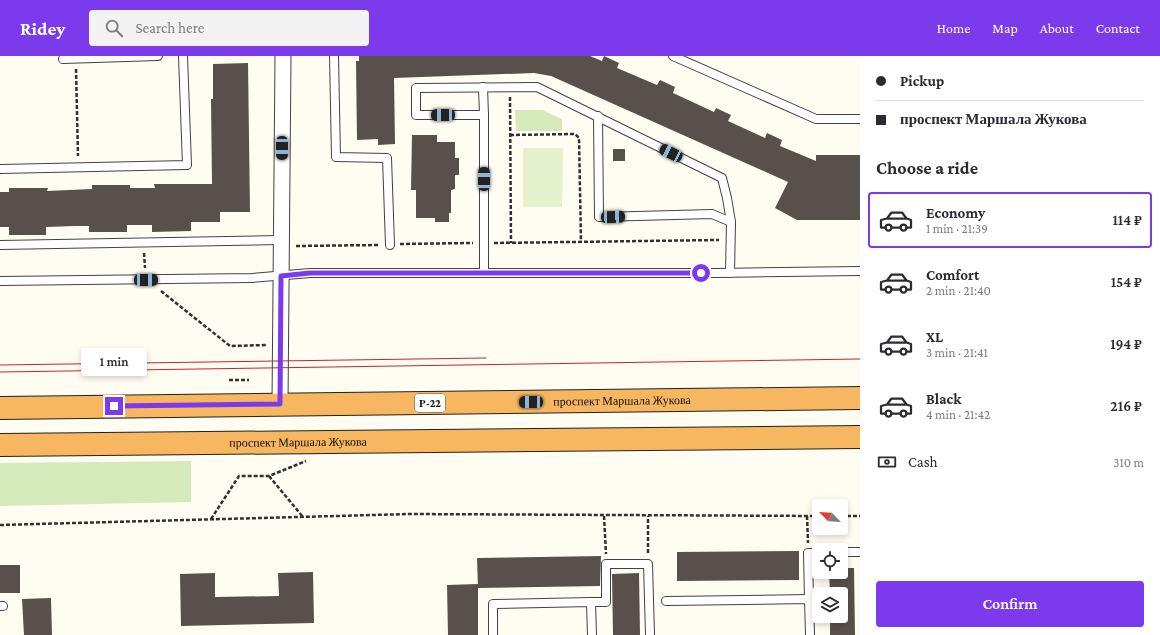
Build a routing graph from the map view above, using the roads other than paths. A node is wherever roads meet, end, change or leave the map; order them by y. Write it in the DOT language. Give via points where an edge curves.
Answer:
graph roads {
  1 [pos="158,56"];
  2 [pos="183,56"];
  3 [pos="283,56"];
  4 [pos="334,56"];
  5 [pos="673,56"];
  6 [pos="63,59"];
  7 [pos="483,87"];
  8 [pos="484,115"];
  9 [pos="598,116"];
  10 [pos="860,119"];
  11 [pos="0,169"];
  12 [pos="731,222"];
  13 [pos="281,243"];
  14 [pos="390,244"];
  15 [pos="0,245"];
  16 [pos="860,271"];
  17 [pos="484,273"];
  18 [pos="730,273"];
  19 [pos="281,276"];
  20 [pos="0,281"];
  21 [pos="860,398"];
  22 [pos="280,404"];
  23 [pos="0,408"];
  24 [pos="859,438"];
  25 [pos="0,446"];
  26 [pos="848,552"];
  27 [pos="860,552"];
  28 [pos="812,553"];
  29 [pos="809,599"];
  30 [pos="666,601"];
  31 [pos="591,602"];
  32 [pos="494,635"];
  33 [pos="592,635"];
  34 [pos="650,635"];
  35 [pos="810,635"];
  1 -- 6 [label="lane"];
  2 -- 11 [label="lane" via="187,165"];
  3 -- 13 [label="street"];
  4 -- 14 [label="lane" via="336,158 387,158"];
  5 -- 10 [label="lane" via="816,119"];
  7 -- 8 [label="lane"];
  7 -- 8 [label="lane" via="416,88 416,116"];
  7 -- 9 [label="lane" via="537,87"];
  8 -- 17 [label="lane"];
  9 -- 12 [label="lane" via="722,178"];
  9 -- 12 [label="lane" via="599,217 712,214"];
  12 -- 18 [label="lane"];
  13 -- 15 [label="lane"];
  13 -- 19 [label="street"];
  16 -- 18 [label="lane"];
  17 -- 18 [label="lane"];
  17 -- 19 [label="lane" via="310,273"];
  19 -- 20 [label="lane"];
  19 -- 22 [label="street"];
  21 -- 22 [label="highway, проспект Маршала Жукова / Р-22"];
  22 -- 23 [label="highway, проспект Маршала Жукова / Р-22"];
  24 -- 25 [label="highway, проспект Маршала Жукова"];
  26 -- 27 [label="lane"];
  28 -- 29 [label="lane" via="808,553"];
  29 -- 30 [label="lane"];
  29 -- 35 [label="lane"];
  31 -- 32 [label="lane" via="493,604"];
  31 -- 33 [label="lane"];
  31 -- 34 [label="lane" via="606,602 606,564 648,564"];
}
